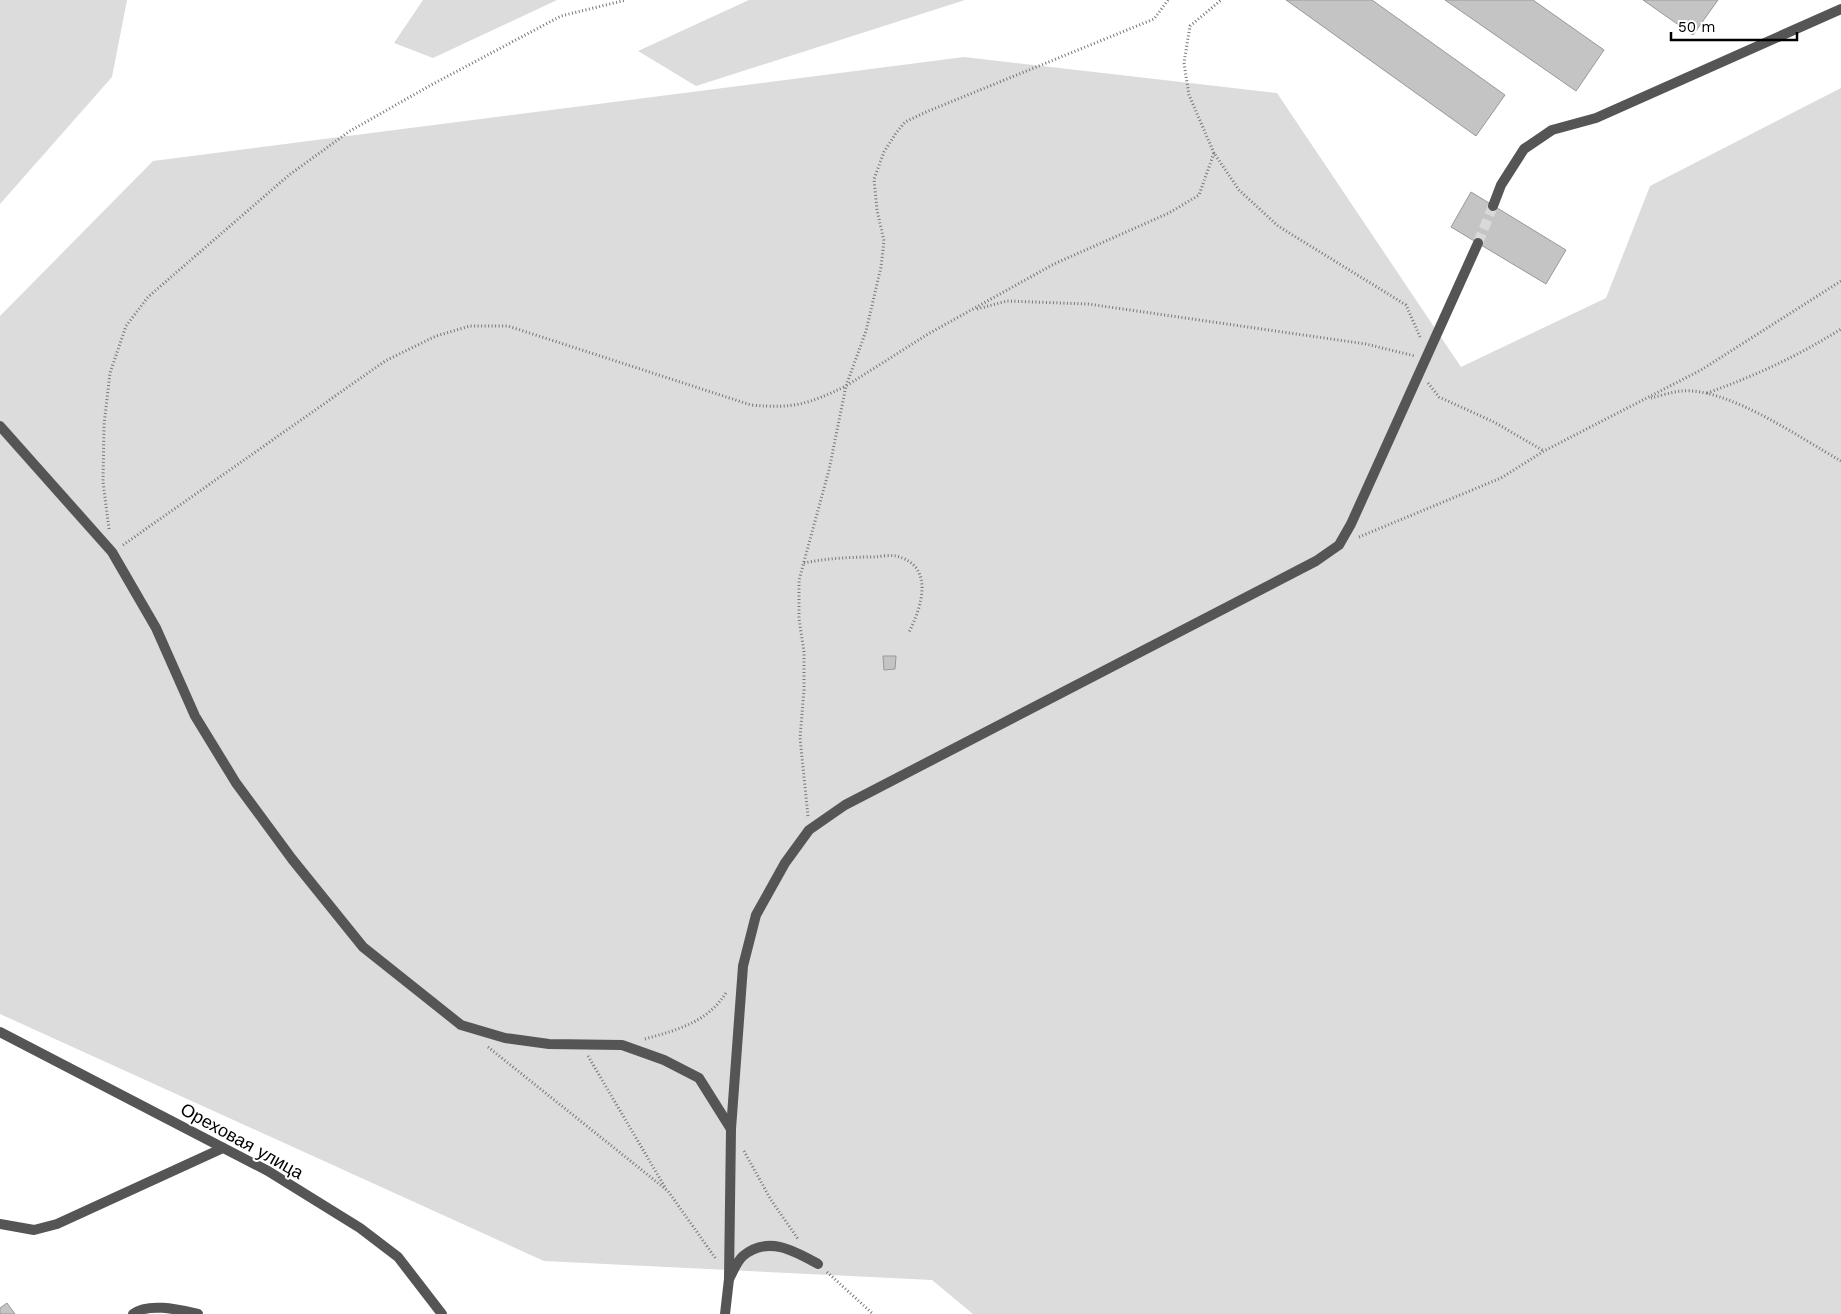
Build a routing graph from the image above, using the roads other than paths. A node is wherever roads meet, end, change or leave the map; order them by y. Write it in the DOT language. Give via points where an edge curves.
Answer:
graph roads {
  1 [pos="1841,8"];
  2 [pos="1493,206"];
  3 [pos="1478,243"];
  4 [pos="0,426"];
  5 [pos="0,1032"];
  6 [pos="731,1129"];
  7 [pos="223,1148"];
  8 [pos="0,1224"];
  9 [pos="818,1264"];
  10 [pos="729,1279"];
  11 [pos="133,1314"];
  12 [pos="198,1314"];
  13 [pos="442,1314"];
  14 [pos="726,1314"];
  1 -- 2 [label="street" via="1596,118 1552,130 1524,149"];
  3 -- 6 [label="street" via="1339,545 1316,561 845,804 809,830 785,863 756,915 743,966"];
  4 -- 6 [label="street" via="112,552 156,628 195,716 236,782 292,859 363,946 460,1025 505,1038 549,1044 622,1044 664,1060 699,1078"];
  5 -- 7 [label="street, Ореховая улица"];
  6 -- 10 [label="street"];
  7 -- 8 [label="street" via="57,1224 34,1230"];
  7 -- 13 [label="street, Ореховая улица" via="268,1171 360,1228 398,1257"];
  9 -- 10 [label="street" via="790,1248 766,1245 743,1256"];
  10 -- 14 [label="street"];
  11 -- 12 [label="street" via="138,1310 169,1307"];
}
